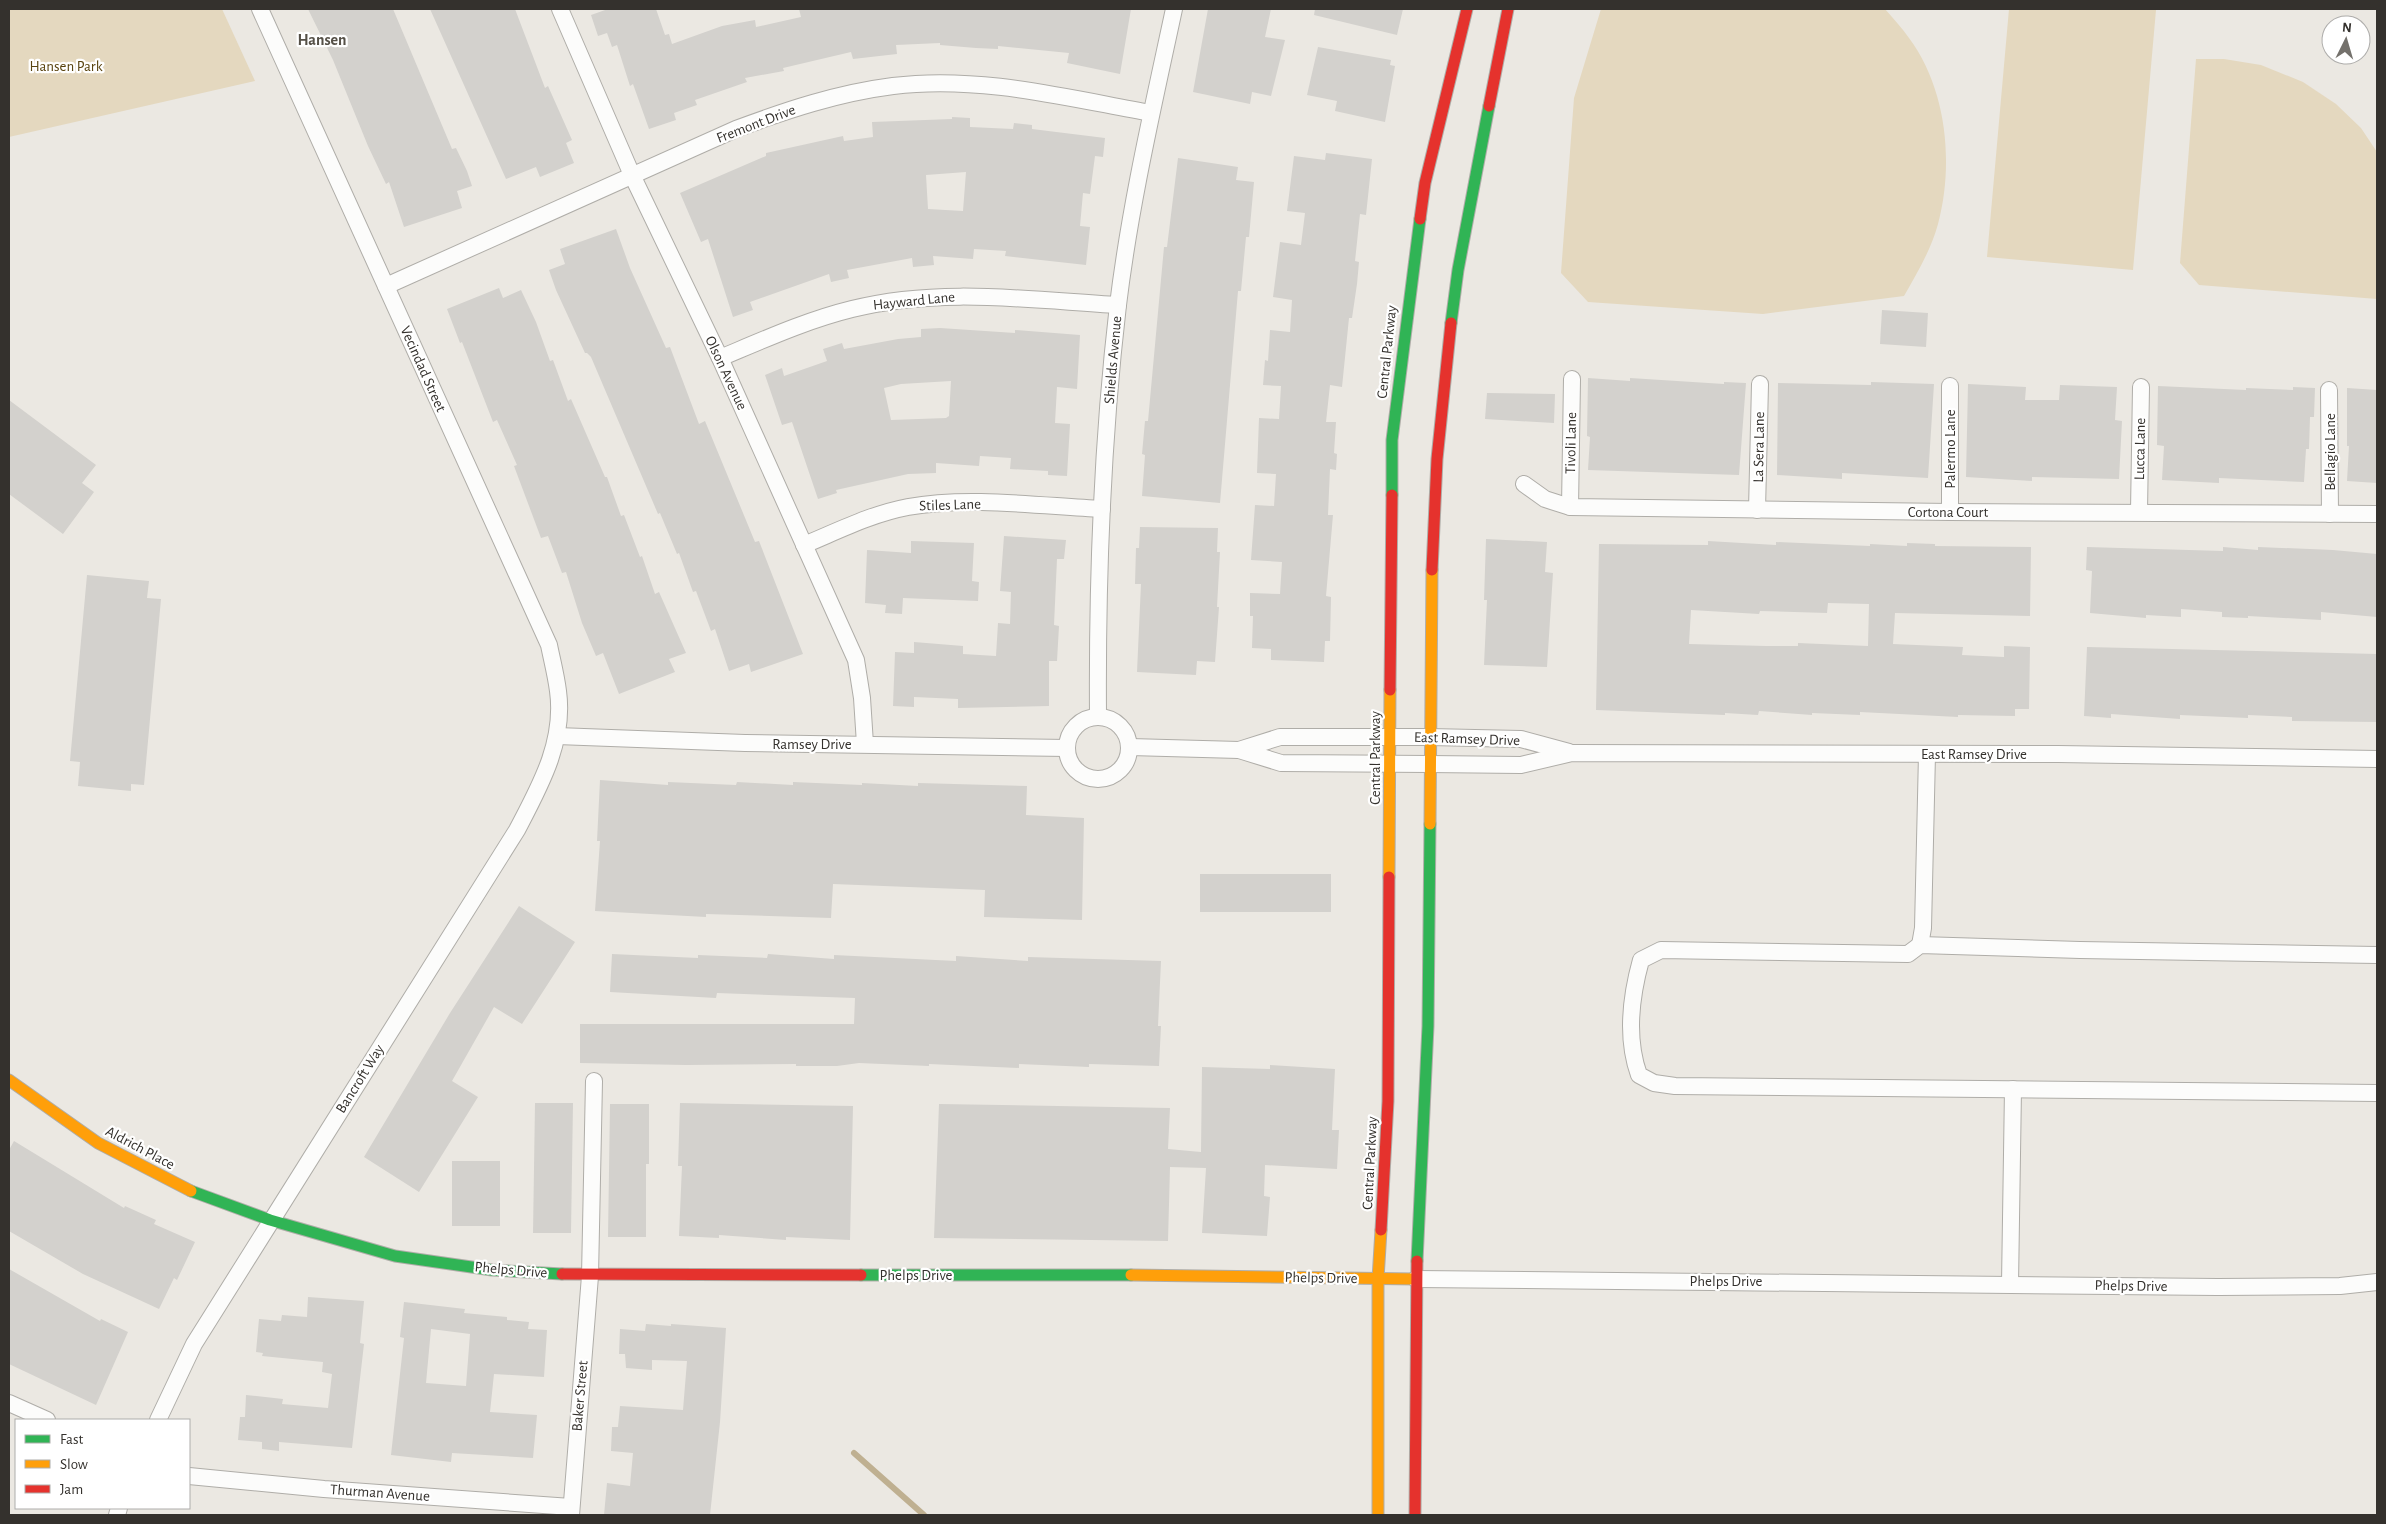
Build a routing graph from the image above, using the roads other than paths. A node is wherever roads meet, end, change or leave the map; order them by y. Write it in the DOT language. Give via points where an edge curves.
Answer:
graph roads {
  1 [pos="260,9"];
  2 [pos="560,9"];
  3 [pos="1174,9"];
  4 [pos="1467,9"];
  5 [pos="1508,9"];
  6 [pos="1151,113"];
  7 [pos="632,175"];
  8 [pos="386,286"];
  9 [pos="1118,305"];
  10 [pos="720,358"];
  11 [pos="1572,379"];
  12 [pos="1760,384"];
  13 [pos="1950,386"];
  14 [pos="2141,387"];
  15 [pos="2329,390"];
  16 [pos="1524,484"];
  17 [pos="1570,507"];
  18 [pos="1102,509"];
  19 [pos="1758,510"];
  20 [pos="1950,512"];
  21 [pos="2140,512"];
  22 [pos="2330,514"];
  23 [pos="2377,514"];
  24 [pos="804,545"];
  25 [pos="1098,716"];
  26 [pos="558,736"];
  27 [pos="1390,737"];
  28 [pos="1429,737"];
  29 [pos="865,744"];
  30 [pos="1130,747"];
  31 [pos="1067,748"];
  32 [pos="1239,750"];
  33 [pos="1572,753"];
  34 [pos="1926,754"];
  35 [pos="2377,759"];
  36 [pos="1390,764"];
  37 [pos="1429,764"];
  38 [pos="1920,945"];
  39 [pos="2377,955"];
  40 [pos="9,1080"];
  41 [pos="594,1082"];
  42 [pos="2013,1089"];
  43 [pos="2377,1093"];
  44 [pos="270,1220"];
  45 [pos="590,1276"];
  46 [pos="1378,1279"];
  47 [pos="1416,1279"];
  48 [pos="2377,1282"];
  49 [pos="2010,1284"];
  50 [pos="9,1403"];
  51 [pos="45,1419"];
  52 [pos="158,1419"];
  53 [pos="190,1476"];
  54 [pos="571,1511"];
  55 [pos="1378,1515"];
  56 [pos="1415,1515"];
  1 -- 8 [label="street, Vecindad Street"];
  2 -- 7 [label="street, Olson Avenue"];
  3 -- 6 [label="street, Shields Avenue"];
  4 -- 27 [label="main road, Central Parkway" via="1425,183 1392,440"];
  5 -- 28 [label="main road" via="1458,270 1446,367 1432,550"];
  6 -- 7 [label="street, Fremont Drive" via="1013,88 952,84 894,86 843,94 785,111"];
  6 -- 9 [label="street, Shields Avenue"];
  7 -- 8 [label="street, Fremont Drive"];
  7 -- 10 [label="street, Olson Avenue"];
  8 -- 26 [label="street, Vecindad Street" via="549,645 558,692"];
  9 -- 10 [label="street, Hayward Lane" via="951,295 900,299 818,318"];
  9 -- 18 [label="street, Shields Avenue"];
  10 -- 24 [label="street, Olson Avenue"];
  11 -- 17 [label="street, Tivoli Lane"];
  12 -- 19 [label="street, La Sera Lane"];
  13 -- 20 [label="street, Palermo Lane"];
  14 -- 21 [label="street, Lucca Lane"];
  15 -- 22 [label="street, Bellagio Lane"];
  16 -- 17 [label="street, Cortona Court" via="1546,499"];
  17 -- 19 [label="street, Cortona Court"];
  18 -- 24 [label="street, Stiles Lane" via="979,503 909,507 876,515"];
  18 -- 25 [label="street, Shields Avenue"];
  19 -- 20 [label="street, Cortona Court"];
  20 -- 21 [label="street, Cortona Court"];
  21 -- 22 [label="street, Cortona Court"];
  22 -- 23 [label="street, Cortona Court"];
  24 -- 29 [label="street, Olson Avenue" via="856,660"];
  25 -- 30 [label="street" via="1117,722 1128,737"];
  25 -- 31 [label="street" via="1080,722 1068,738"];
  26 -- 29 [label="street, Ramsey Drive" via="745,744"];
  26 -- 44 [label="street, Bancroft Way" via="545,775 517,830"];
  27 -- 28 [label="street, East Ramsey Drive"];
  27 -- 32 [label="street, East Ramsey Drive" via="1280,737"];
  27 -- 36 [label="main road, Central Parkway"];
  28 -- 33 [label="street, East Ramsey Drive" via="1521,739"];
  28 -- 37 [label="main road"];
  29 -- 31 [label="street, Ramsey Drive"];
  30 -- 31 [label="street" via="1124,766 1109,777 1099,779 1089,778 1073,766"];
  30 -- 32 [label="street"];
  32 -- 36 [label="street, East Ramsey Drive" via="1281,763"];
  33 -- 34 [label="street, East Ramsey Drive"];
  33 -- 37 [label="street, East Ramsey Drive" via="1521,764"];
  34 -- 35 [label="street, East Ramsey Drive"];
  34 -- 38 [label="street" via="1924,928"];
  36 -- 37 [label="street, East Ramsey Drive"];
  36 -- 46 [label="main road, Central Parkway" via="1388,1101"];
  37 -- 47 [label="main road" via="1428,1026"];
  38 -- 39 [label="street"];
  38 -- 42 [label="street" via="1908,954 1661,950 1641,960 1634,986 1632,1055 1639,1075 1654,1083 1674,1086"];
  40 -- 44 [label="main road, Aldrich Place" via="114,1152 178,1186"];
  41 -- 45 [label="street, Baker Street"];
  42 -- 43 [label="street"];
  42 -- 49 [label="street"];
  44 -- 45 [label="main road, Phelps Drive" via="405,1257 492,1270"];
  44 -- 52 [label="street, Bancroft Way" via="194,1344"];
  45 -- 46 [label="main road, Phelps Drive" via="1062,1274"];
  45 -- 54 [label="street, Baker Street"];
  46 -- 47 [label="main road, Phelps Drive"];
  46 -- 55 [label="main road, Central Parkway"];
  47 -- 49 [label="street, Phelps Drive"];
  47 -- 56 [label="main road"];
  48 -- 49 [label="street, Phelps Drive" via="2340,1286 2218,1287"];
  50 -- 51 [label="street"];
  53 -- 54 [label="street, Thurman Avenue"];
}
